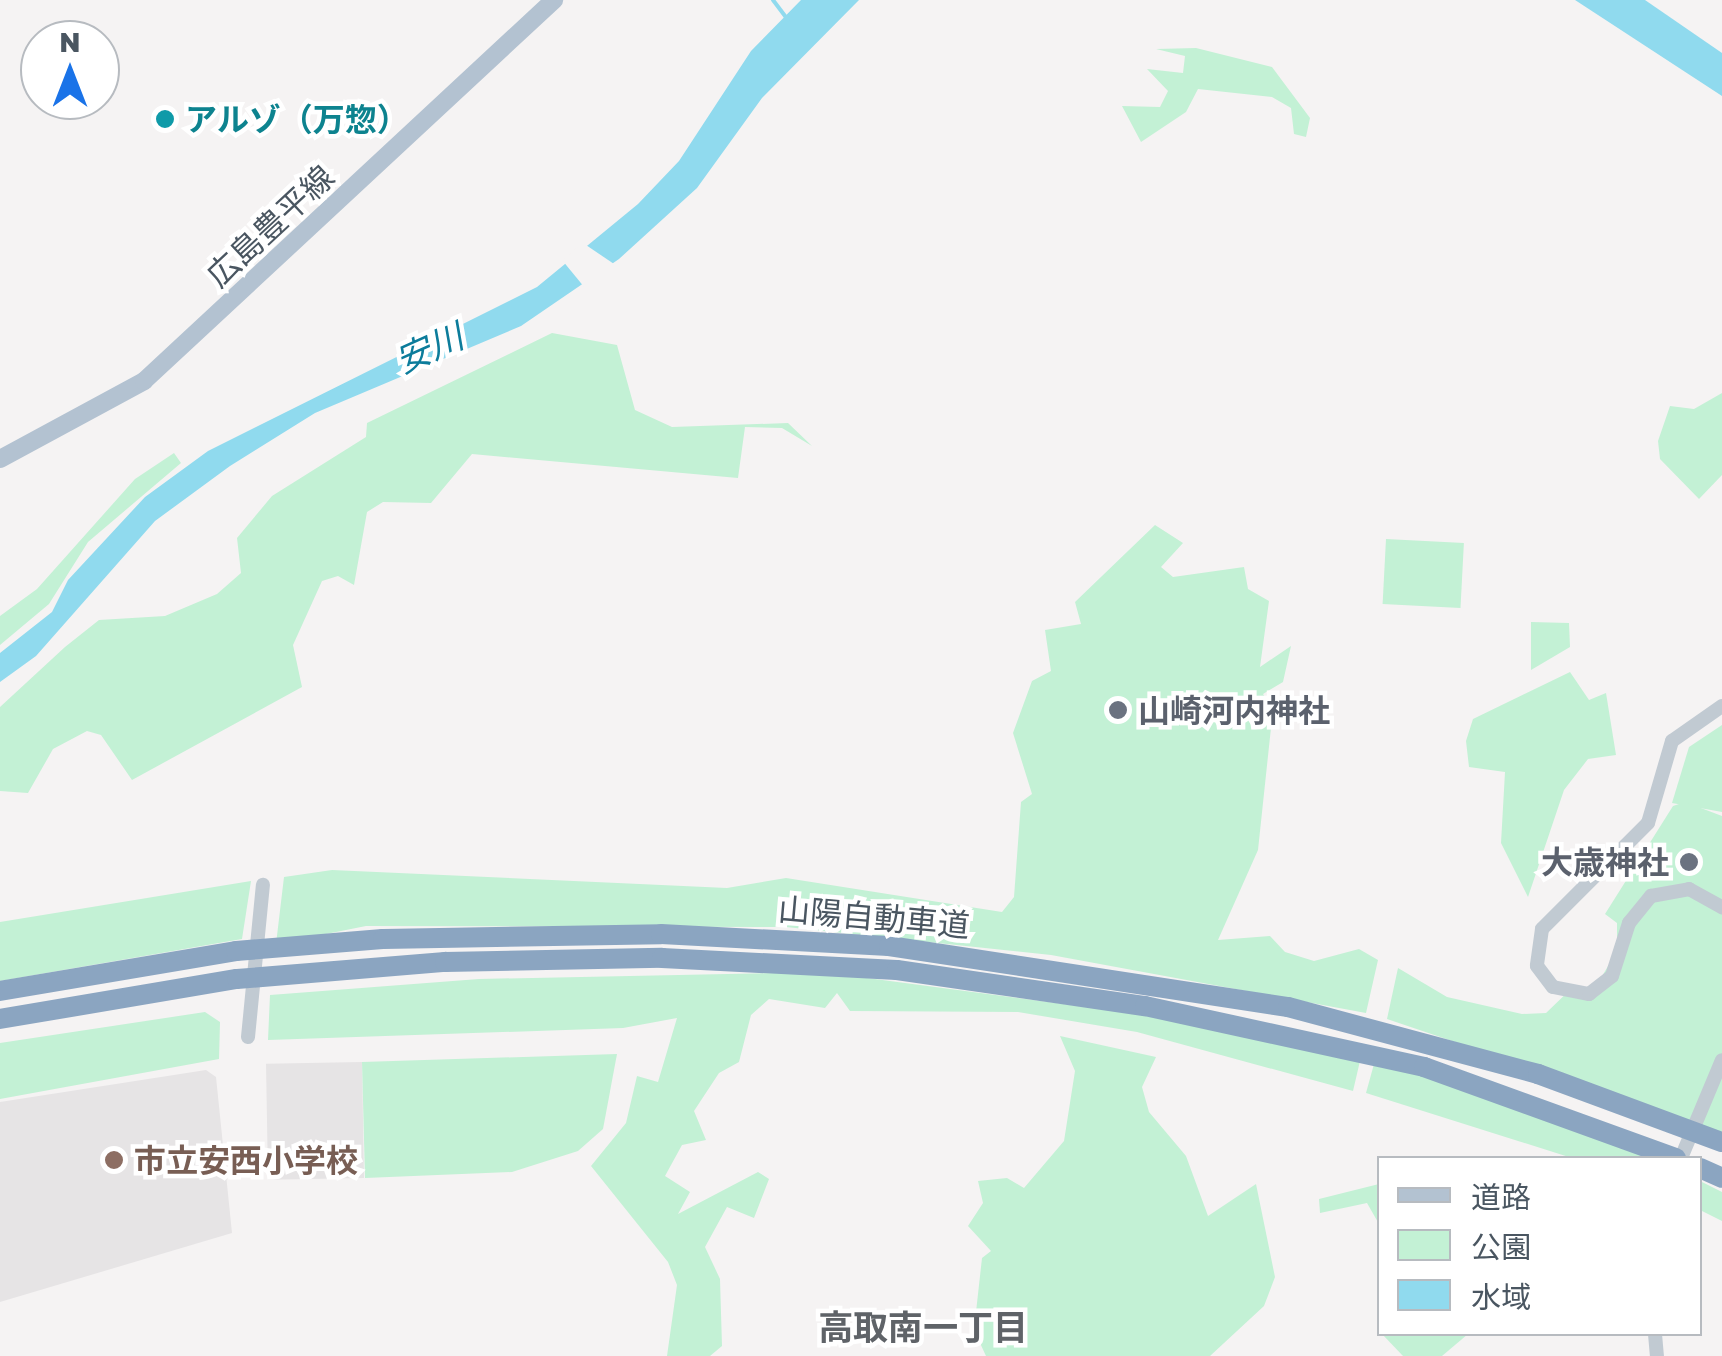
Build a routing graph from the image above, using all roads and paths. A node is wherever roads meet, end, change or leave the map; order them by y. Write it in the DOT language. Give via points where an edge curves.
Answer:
graph roads {
  1 [pos="554,0"];
  2 [pos="0,459"];
  3 [pos="1722,706"];
  4 [pos="263,885"];
  5 [pos="1722,907"];
  6 [pos="0,991"];
  7 [pos="0,1019"];
  8 [pos="248,1037"];
  9 [pos="1722,1060"];
  10 [pos="1722,1142"];
  11 [pos="1672,1156"];
  12 [pos="1679,1156"];
  1 -- 2 [label="main road, 広島豊平線" via="144,381"];
  3 -- 5 [label="street" via="1672,741 1648,823 1542,929 1537,966 1554,987 1589,994 1612,976 1629,924 1651,896 1689,889"];
  4 -- 8 [label="street"];
  6 -- 10 [label="highway, 山陽自動車道" via="219,953 384,939 661,934 889,946 1288,1008 1538,1074"];
  7 -- 11 [label="highway, 山陽自動車道" via="220,981 446,962 662,958 897,970 1145,1006 1406,1063"];
  9 -- 12 [label="street"];
}
